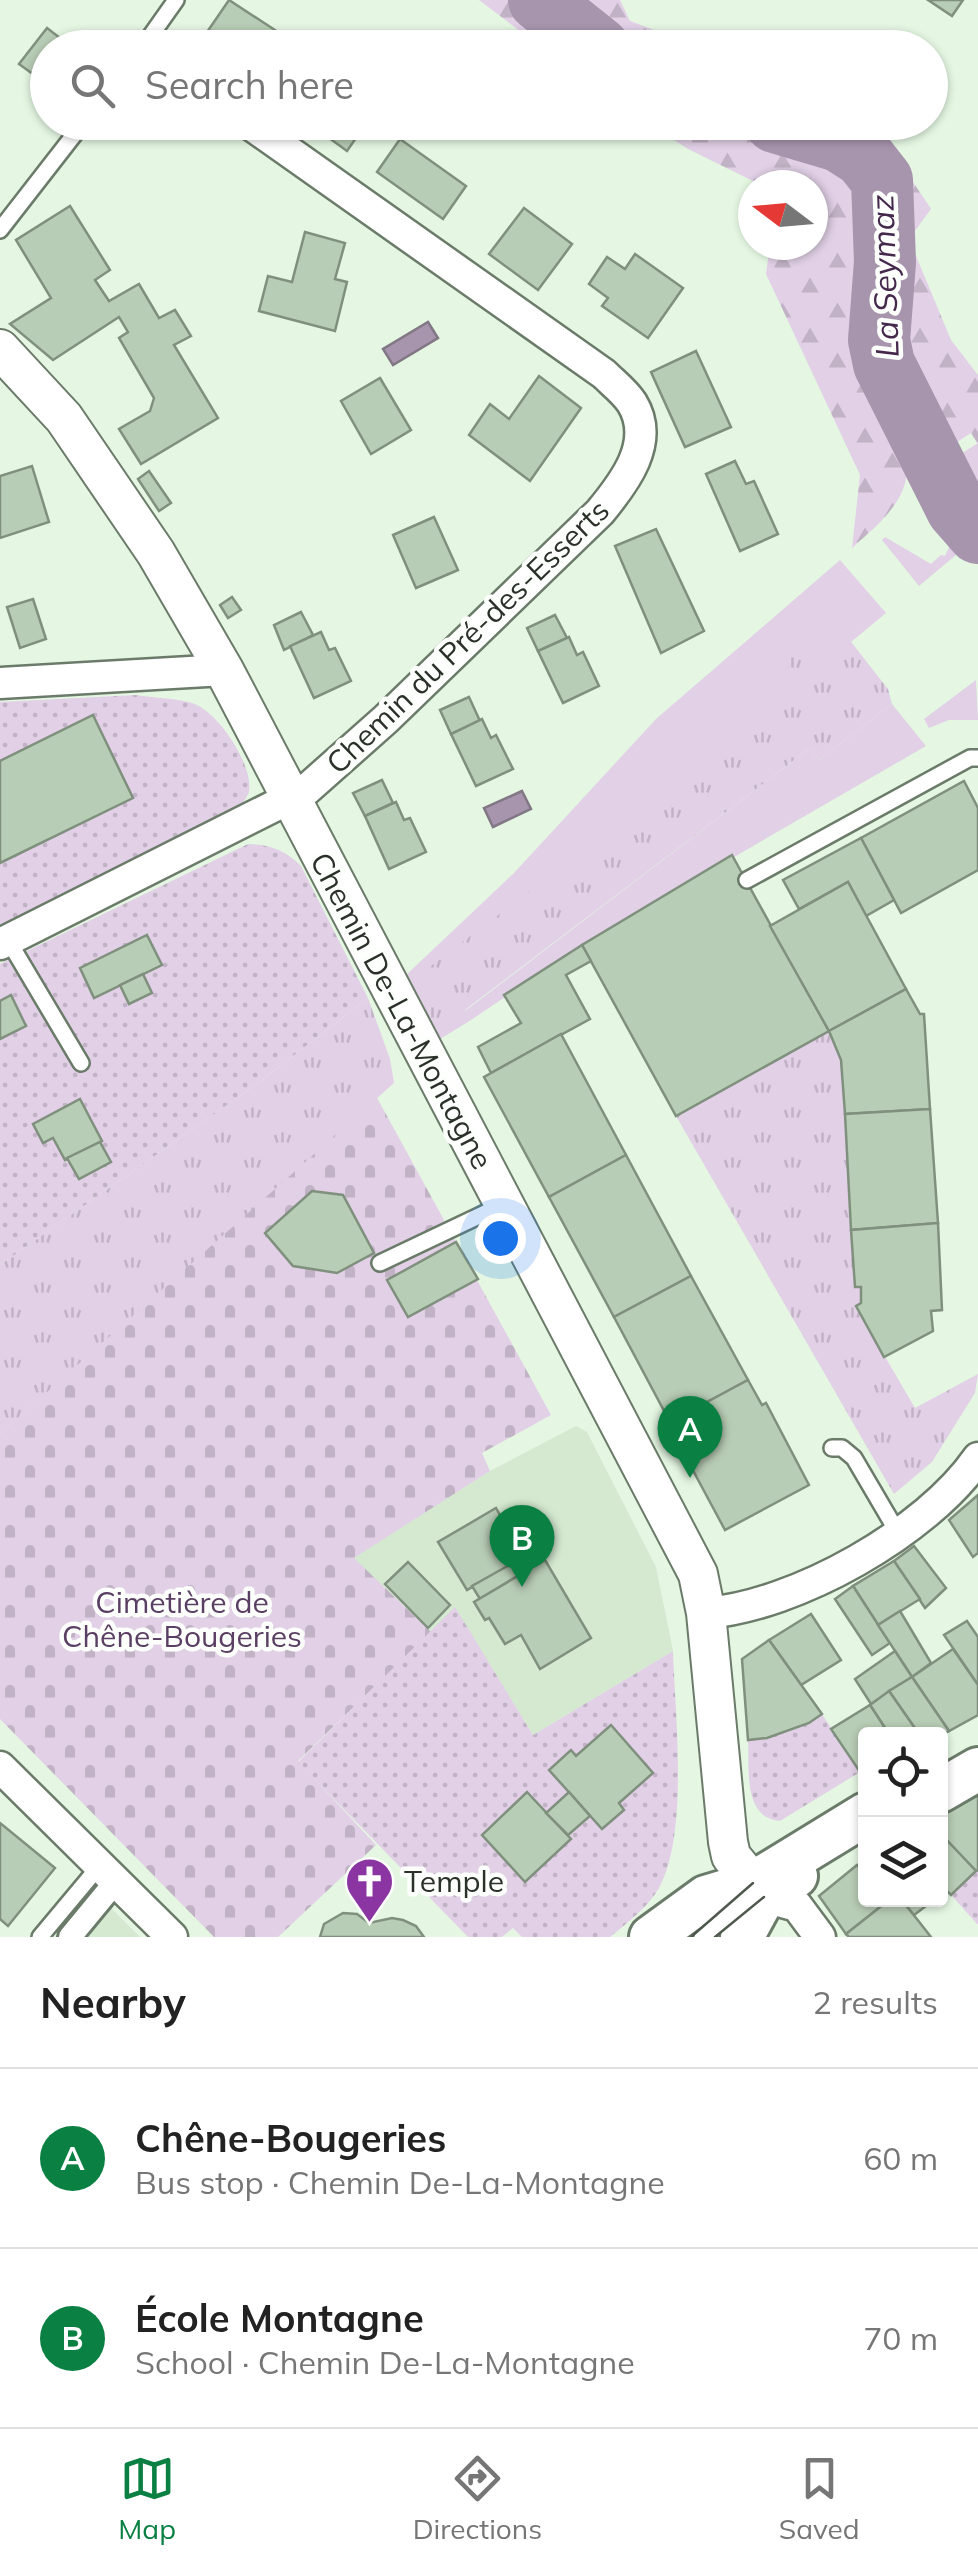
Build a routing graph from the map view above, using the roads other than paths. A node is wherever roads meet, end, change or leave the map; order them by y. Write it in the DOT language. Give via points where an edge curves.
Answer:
graph roads {
  1 [pos="176,0"];
  2 [pos="155,30"];
  3 [pos="70,140"];
  4 [pos="272,140"];
  5 [pos="0,230"];
  6 [pos="0,349"];
  7 [pos="224,670"];
  8 [pos="0,683"];
  9 [pos="978,758"];
  10 [pos="291,800"];
  11 [pos="746,880"];
  12 [pos="4,942"];
  13 [pos="81,1063"];
  14 [pos="502,1204"];
  15 [pos="380,1263"];
  16 [pos="832,1448"];
  17 [pos="978,1458"];
  18 [pos="898,1532"];
  19 [pos="706,1613"];
  20 [pos="978,1748"];
  21 [pos="948,1765"];
  22 [pos="0,1767"];
  23 [pos="978,1769"];
  24 [pos="948,1786"];
  25 [pos="862,1817"];
  26 [pos="858,1841"];
  27 [pos="109,1872"];
  28 [pos="750,1905"];
  29 [pos="40,1937"];
  30 [pos="70,1937"];
  31 [pos="172,1937"];
  32 [pos="651,1937"];
  33 [pos="702,1937"];
  34 [pos="820,1937"];
  1 -- 2 [label="lane"];
  3 -- 5 [label="lane"];
  4 -- 10 [label="street, Chemin du Pré-des-Esserts" via="604,374 632,403 640,426 626,480 600,512 386,719"];
  6 -- 7 [label="street, Chemin De-La-Montagne" via="64,418 156,553"];
  7 -- 8 [label="street"];
  7 -- 10 [label="street, Chemin De-La-Montagne"];
  9 -- 11 [label="lane"];
  10 -- 12 [label="street, Chemin du Pré-des-Esserts"];
  10 -- 14 [label="street, Chemin De-La-Montagne"];
  12 -- 13 [label="lane"];
  14 -- 15 [label="lane"];
  14 -- 19 [label="street, Chemin De-La-Montagne" via="698,1574"];
  16 -- 18 [label="lane" via="854,1458"];
  17 -- 18 [label="street" via="951,1492"];
  18 -- 19 [label="street" via="833,1575"];
  19 -- 28 [label="street, Chemin De-La-Montagne" via="728,1842"];
  20 -- 21 [label="main road"];
  22 -- 27 [label="street"];
  23 -- 24 [label="main road"];
  25 -- 28 [label="main road"];
  26 -- 28 [label="main road"];
  27 -- 29 [label="lane"];
  27 -- 30 [label="street"];
  27 -- 31 [label="street"];
  28 -- 32 [label="main road" via="706,1898"];
  28 -- 33 [label="lane"];
  28 -- 34 [label="street" via="797,1906"];
}
